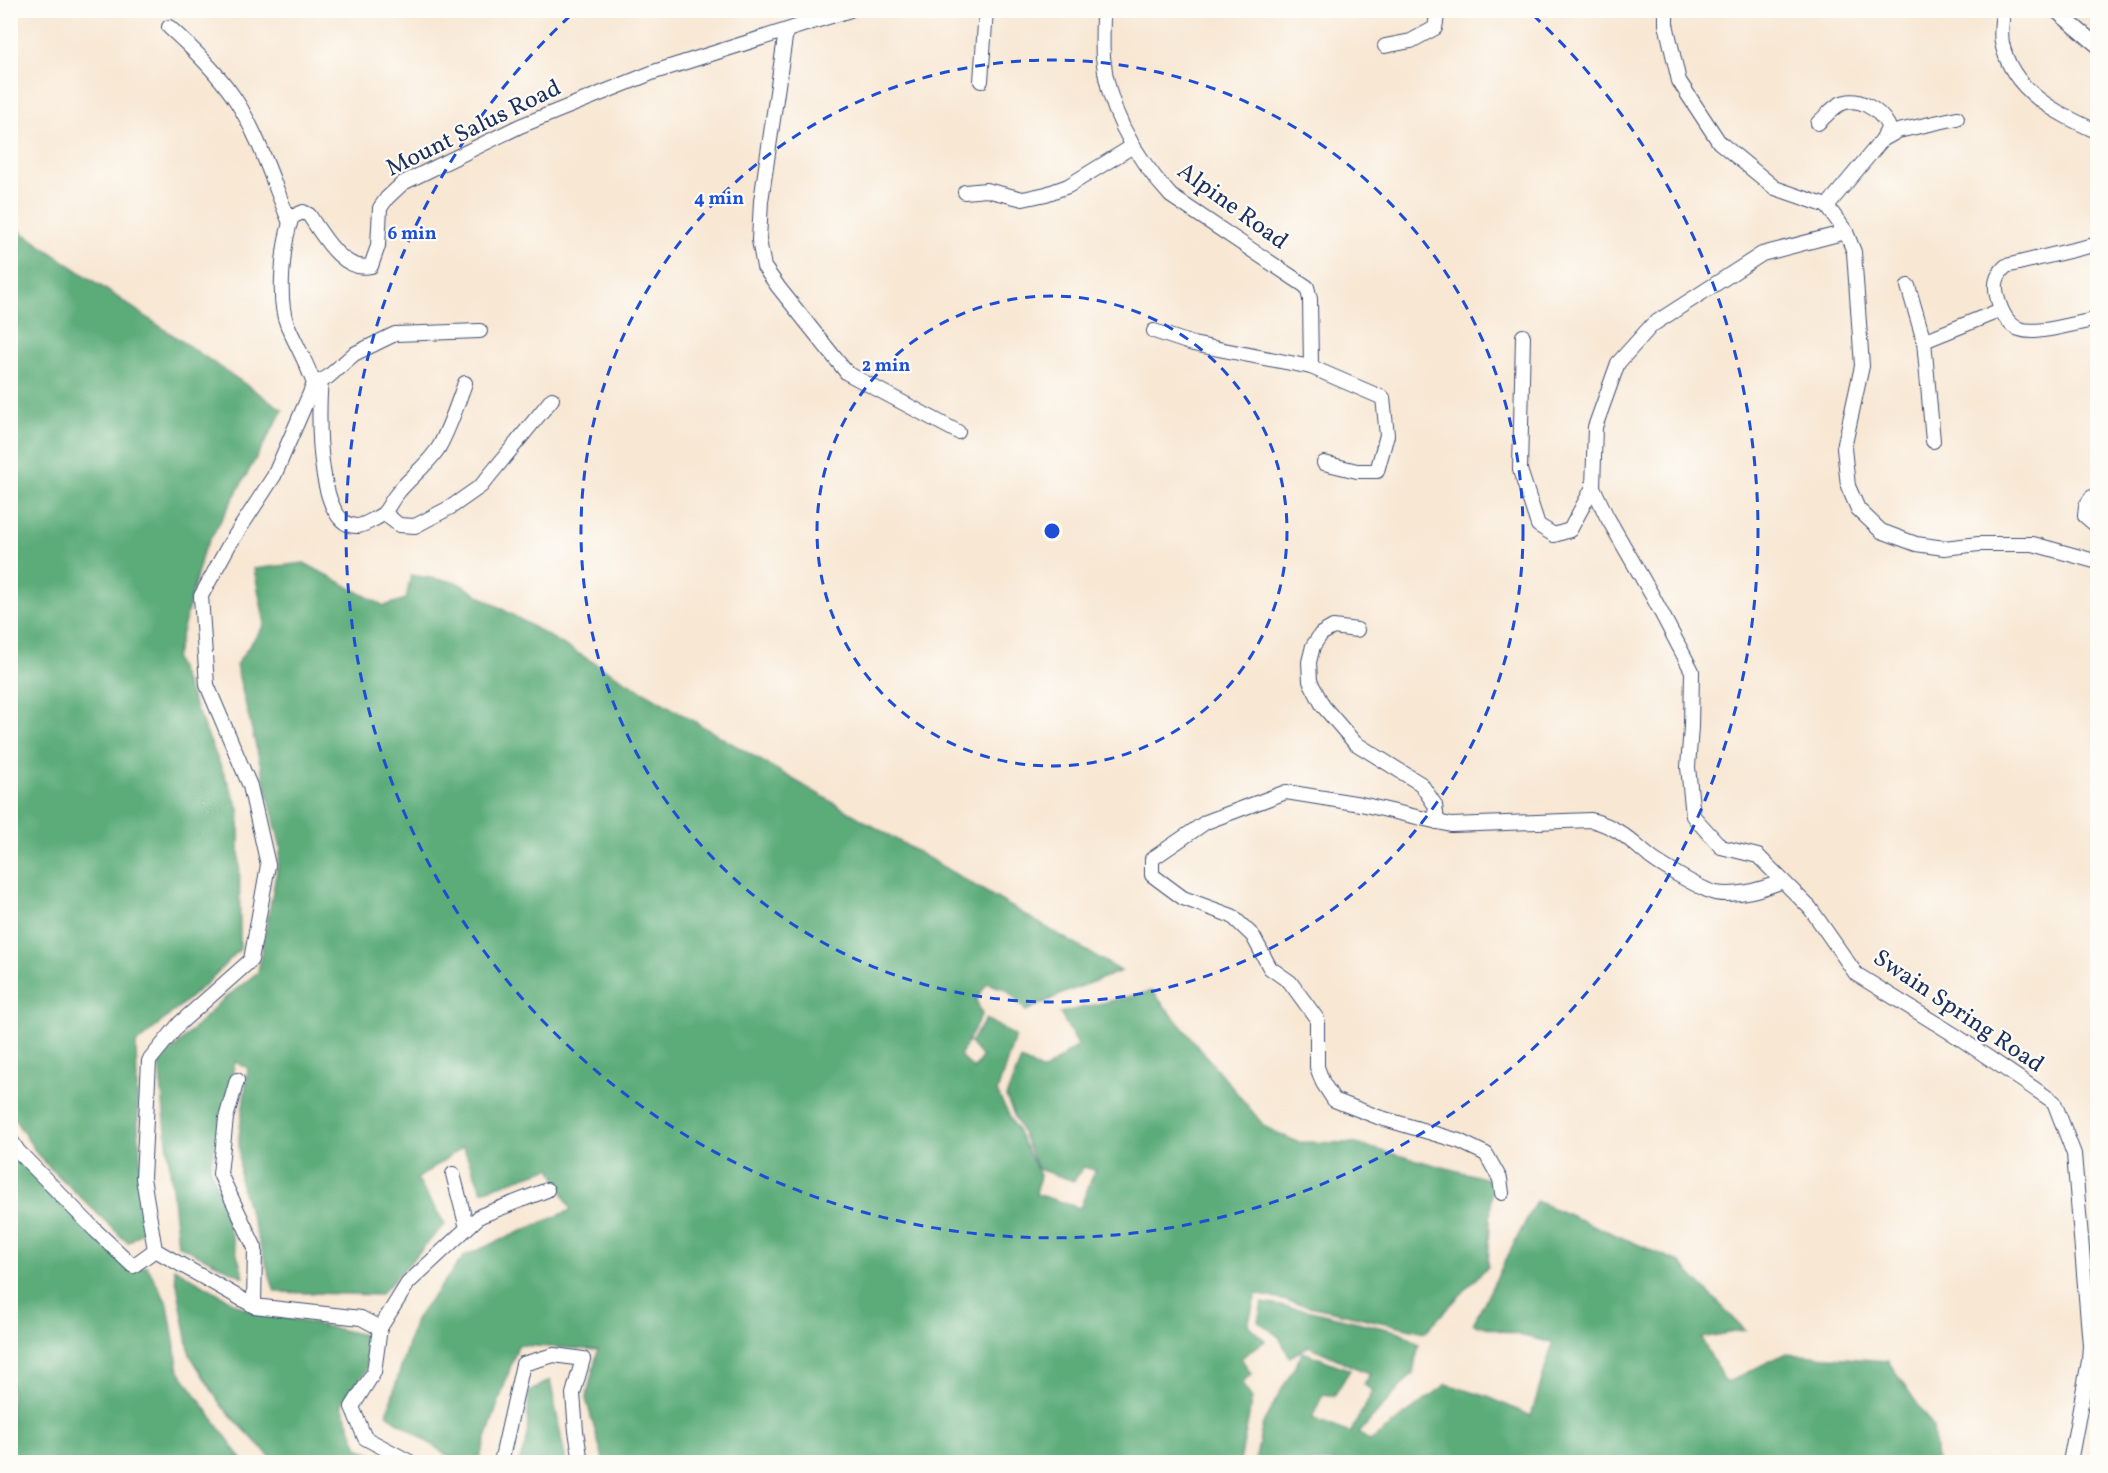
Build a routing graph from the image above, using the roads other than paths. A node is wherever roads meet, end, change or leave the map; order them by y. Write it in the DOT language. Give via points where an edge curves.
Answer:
graph roads {
  1 [pos="850,10"];
  2 [pos="986,10"];
  3 [pos="1103,10"];
  4 [pos="1438,10"];
  5 [pos="1666,10"];
  6 [pos="2003,10"];
  7 [pos="2055,10"];
  8 [pos="169,27"];
  9 [pos="786,31"];
  10 [pos="1385,46"];
  11 [pos="2097,46"];
  12 [pos="981,81"];
  13 [pos="1957,118"];
  14 [pos="1818,123"];
  15 [pos="2097,132"];
  16 [pos="1882,140"];
  17 [pos="1133,146"];
  18 [pos="965,192"];
  19 [pos="1827,206"];
  20 [pos="290,223"];
  21 [pos="1846,232"];
  22 [pos="2097,244"];
  23 [pos="1908,286"];
  24 [pos="2001,310"];
  25 [pos="2097,319"];
  26 [pos="1154,331"];
  27 [pos="480,332"];
  28 [pos="1523,336"];
  29 [pos="1924,341"];
  30 [pos="1311,366"];
  31 [pos="318,382"];
  32 [pos="465,383"];
  33 [pos="552,399"];
  34 [pos="958,432"];
  35 [pos="1933,441"];
  36 [pos="1324,463"];
  37 [pos="1593,487"];
  38 [pos="2092,497"];
  39 [pos="384,513"];
  40 [pos="2097,527"];
  41 [pos="2097,562"];
  42 [pos="1357,630"];
  43 [pos="1437,822"];
  44 [pos="1783,881"];
  45 [pos="237,1080"];
  46 [pos="10,1139"];
  47 [pos="453,1174"];
  48 [pos="547,1190"];
  49 [pos="1502,1193"];
  50 [pos="467,1228"];
  51 [pos="155,1250"];
  52 [pos="254,1306"];
  53 [pos="380,1328"];
  54 [pos="410,1462"];
  55 [pos="501,1462"];
  56 [pos="581,1462"];
  57 [pos="2070,1462"];
  1 -- 9 [label="street, Mount Salus Road"];
  2 -- 12 [label="street"];
  3 -- 17 [label="street, Alpine Road" via="1103,57 1110,96"];
  4 -- 10 [label="street" via="1435,27 1411,40"];
  5 -- 19 [label="street" via="1678,81 1719,142 1775,188"];
  6 -- 15 [label="street" via="2001,40 2016,77 2050,108"];
  7 -- 11 [label="street"];
  8 -- 20 [label="street" via="204,60 236,99"];
  9 -- 20 [label="street, Mount Salus Road" via="654,72 520,126 403,183 380,208 378,246 371,266 354,266 340,256 309,214 297,214"];
  9 -- 34 [label="street" via="761,201 759,240 764,267 847,373"];
  13 -- 16 [label="street" via="1898,131"];
  14 -- 16 [label="street" via="1838,105 1862,103 1878,111 1888,125"];
  16 -- 19 [label="street"];
  17 -- 18 [label="street" via="1068,186 1046,194 1023,199 986,189"];
  17 -- 30 [label="street, Alpine Road" via="1152,176 1171,196 1307,287"];
  19 -- 21 [label="street"];
  20 -- 31 [label="street" via="281,297 286,322"];
  21 -- 37 [label="street, Swain Spring Road" via="1762,254 1652,325 1618,363 1595,427"];
  21 -- 41 [label="street" via="1854,252 1862,366 1844,448 1848,486 1858,509 1881,531 1916,544 1944,548 2033,544"];
  22 -- 24 [label="street" via="2006,266 1995,284"];
  23 -- 29 [label="street"];
  24 -- 25 [label="street" via="2007,321 2028,332"];
  24 -- 29 [label="street"];
  26 -- 30 [label="street" via="1193,344"];
  27 -- 31 [label="street" via="395,334 354,354"];
  28 -- 37 [label="street" via="1520,470 1539,525 1554,535 1570,530"];
  29 -- 35 [label="street"];
  30 -- 36 [label="street" via="1383,398 1387,435 1377,471"];
  31 -- 39 [label="street" via="322,460 329,499 337,515 348,525 359,526"];
  31 -- 51 [label="street" via="274,476 201,596 207,685 249,786 268,864 252,960 180,1023 149,1061 143,1178"];
  32 -- 39 [label="street" via="438,449"];
  33 -- 39 [label="street" via="481,486 415,526 399,525"];
  37 -- 44 [label="street, Swain Spring Road" via="1692,671 1688,767 1693,816 1721,847 1758,856"];
  38 -- 40 [label="street" via="2085,516"];
  42 -- 43 [label="street" via="1333,627 1321,634 1309,662 1310,681 1323,706 1355,742 1421,784 1435,805"];
  43 -- 44 [label="street" via="1450,825 1591,820 1609,825 1651,858 1715,893 1751,892"];
  43 -- 49 [label="street" via="1286,792 1206,822 1152,859 1152,875 1183,898 1232,916 1253,936 1270,968 1290,982 1317,1019 1317,1067 1334,1100 1459,1141 1486,1154 1500,1179"];
  44 -- 57 [label="street, Swain Spring Road" via="1810,908 1856,974 2054,1102 2074,1154 2090,1345"];
  45 -- 52 [label="street" via="226,1118 220,1174 255,1248"];
  46 -- 51 [label="street" via="133,1266"];
  47 -- 50 [label="street"];
  48 -- 50 [label="street" via="480,1216"];
  50 -- 53 [label="street" via="408,1283"];
  51 -- 52 [label="street"];
  52 -- 53 [label="street" via="361,1318"];
  53 -- 54 [label="street" via="374,1372 352,1407 365,1438"];
  55 -- 56 [label="street" via="523,1364 555,1355 583,1359 573,1394"];
}
